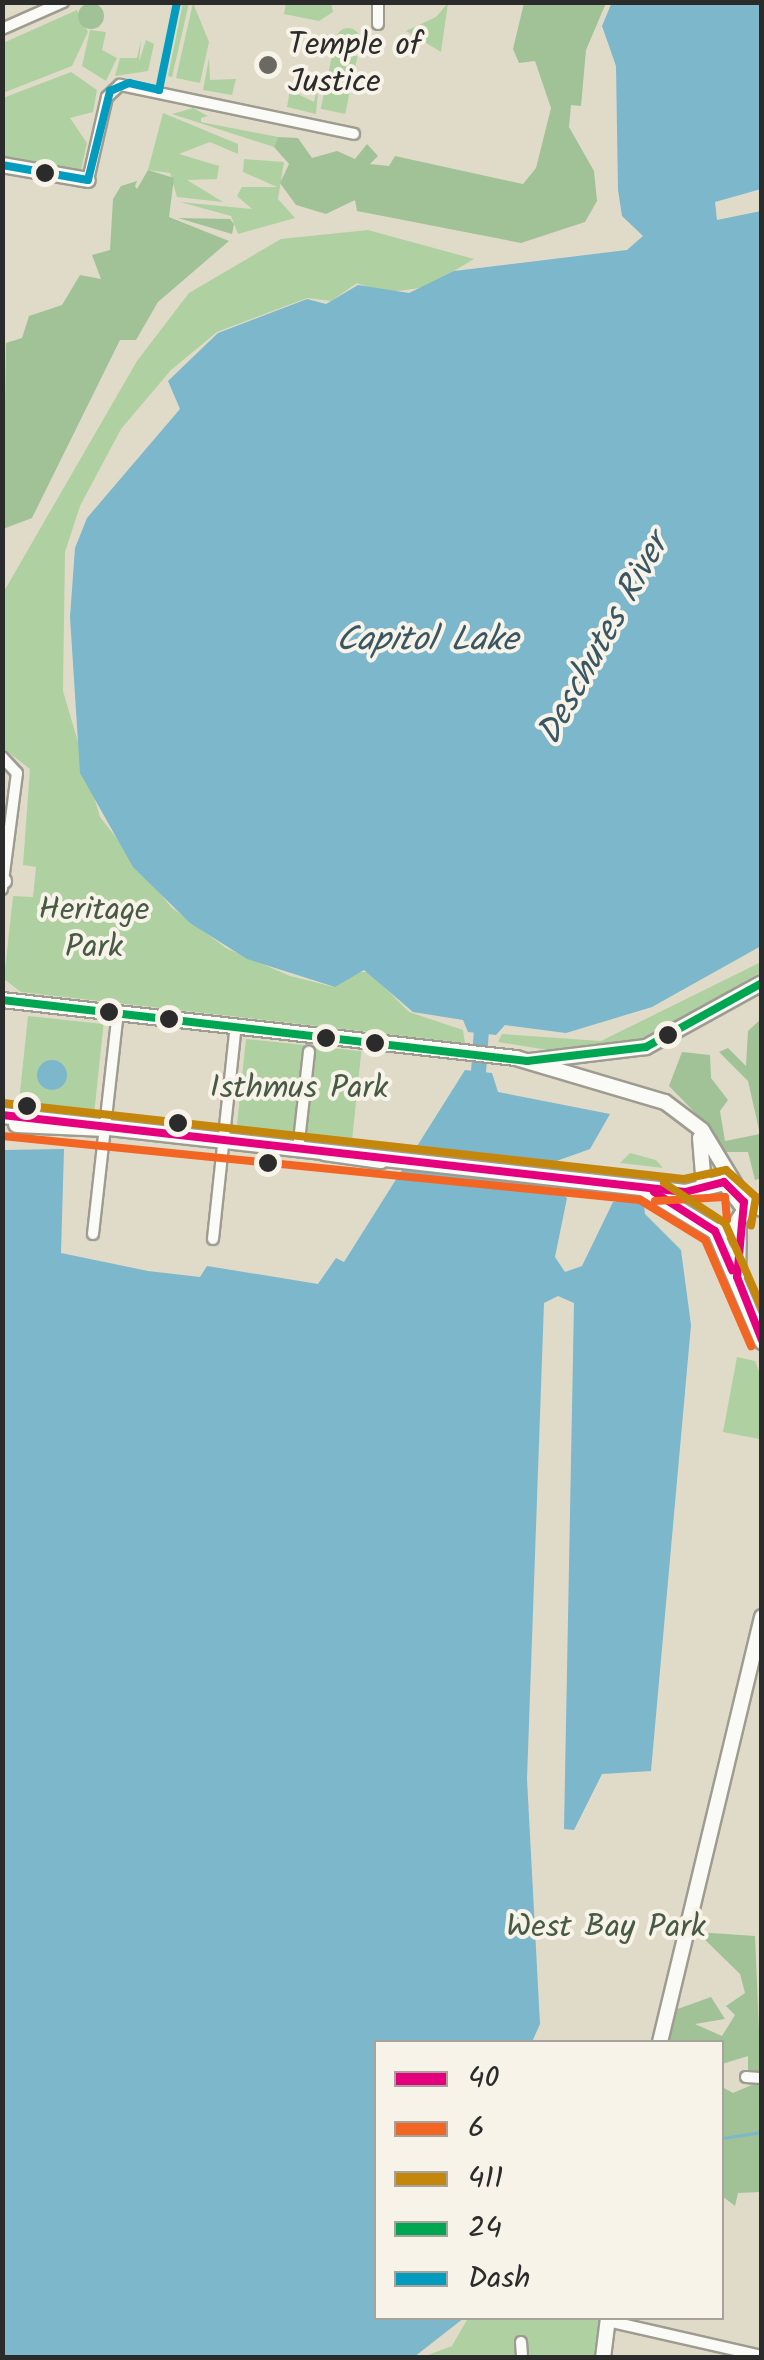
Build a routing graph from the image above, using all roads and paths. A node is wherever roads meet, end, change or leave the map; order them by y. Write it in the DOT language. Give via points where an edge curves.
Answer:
graph roads {
  1 [pos="62,2"];
  2 [pos="378,2"];
  3 [pos="378,24"];
  4 [pos="2,29"];
  5 [pos="354,134"];
  6 [pos="2,165"];
  7 [pos="88,180"];
  8 [pos="8,760"];
  9 [pos="3,884"];
  10 [pos="762,982"];
  11 [pos="2,1000"];
  12 [pos="118,1012"];
  13 [pos="236,1025"];
  14 [pos="309,1052"];
  15 [pos="526,1061"];
  16 [pos="2,1115"];
  17 [pos="691,1120"];
  18 [pos="2,1123"];
  19 [pos="106,1128"];
  20 [pos="224,1141"];
  21 [pos="298,1150"];
  22 [pos="739,1192"];
  23 [pos="696,1198"];
  24 [pos="762,1209"];
  25 [pos="762,1217"];
  26 [pos="738,1224"];
  27 [pos="715,1232"];
  28 [pos="93,1234"];
  29 [pos="213,1239"];
  30 [pos="737,1277"];
  31 [pos="762,1341"];
  32 [pos="761,1622"];
  33 [pos="660,2040"];
  34 [pos="746,2077"];
  35 [pos="762,2078"];
  36 [pos="608,2320"];
  37 [pos="612,2320"];
  38 [pos="521,2342"];
  39 [pos="762,2356"];
  40 [pos="522,2358"];
  41 [pos="603,2358"];
  1 -- 4 [label="street"];
  2 -- 3 [label="street"];
  5 -- 7 [label="street" via="120,84 106,97"];
  6 -- 7 [label="street"];
  8 -- 9 [label="street"];
  10 -- 15 [label="street" via="646,1047"];
  11 -- 12 [label="street"];
  12 -- 13 [label="street"];
  12 -- 19 [label="street"];
  13 -- 15 [label="street"];
  13 -- 20 [label="street"];
  14 -- 21 [label="street"];
  15 -- 17 [label="street" via="613,1084"];
  16 -- 19 [label="main road"];
  17 -- 22 [label="street"];
  17 -- 23 [label="street" via="709,1163"];
  18 -- 19 [label="main road"];
  19 -- 20 [label="main road"];
  19 -- 28 [label="street"];
  20 -- 21 [label="main road"];
  20 -- 29 [label="street"];
  21 -- 23 [label="main road"];
  22 -- 23 [label="main road"];
  22 -- 24 [label="street"];
  22 -- 26 [label="main road"];
  23 -- 27 [label="main road"];
  25 -- 26 [label="street"];
  26 -- 27 [label="main road"];
  26 -- 30 [label="main road"];
  27 -- 30 [label="main road"];
  30 -- 31 [label="main road"];
  32 -- 33 [label="street"];
  34 -- 35 [label="street"];
  36 -- 41 [label="street"];
  37 -- 39 [label="street"];
  38 -- 40 [label="street"];
}
